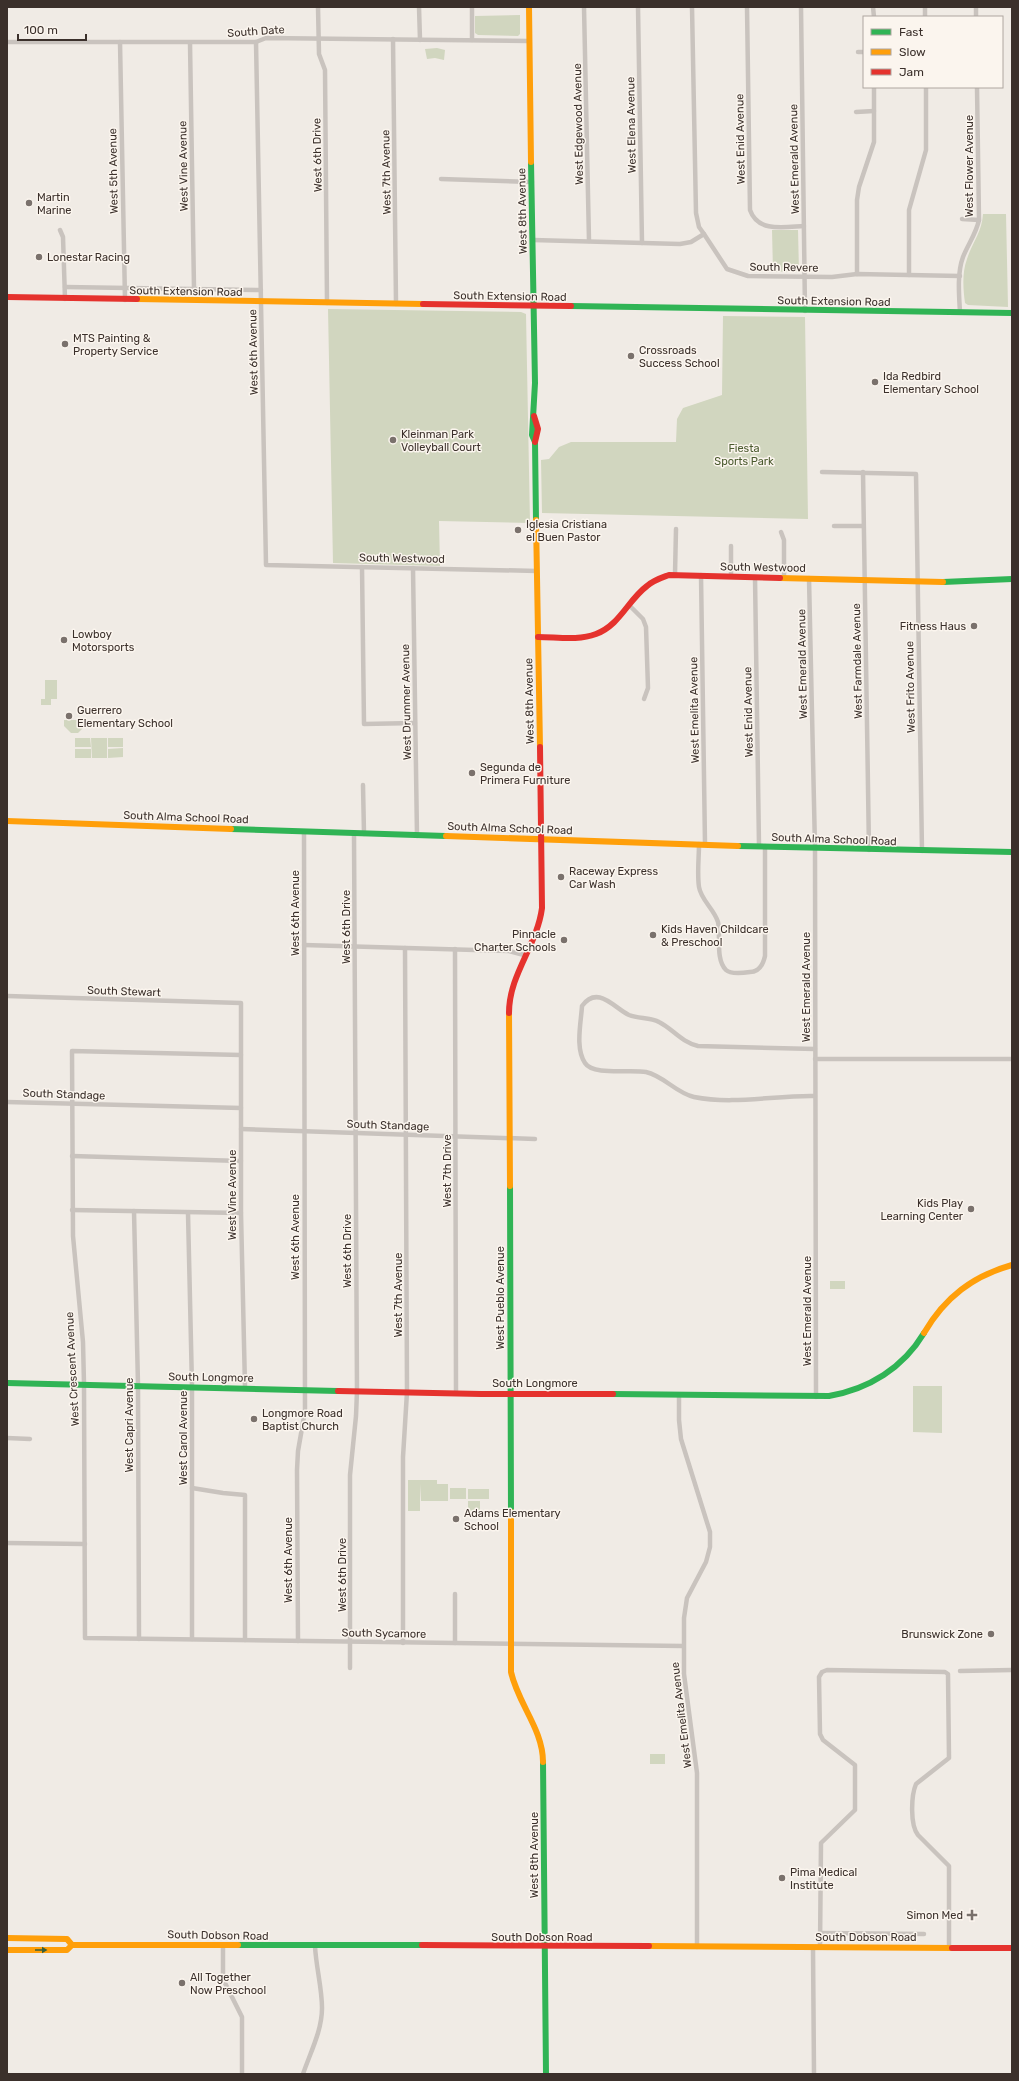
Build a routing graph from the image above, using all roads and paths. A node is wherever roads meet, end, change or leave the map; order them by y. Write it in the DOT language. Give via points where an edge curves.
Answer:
graph roads {
  1 [pos="318,7"];
  2 [pos="419,7"];
  3 [pos="472,7"];
  4 [pos="529,7"];
  5 [pos="584,7"];
  6 [pos="638,7"];
  7 [pos="692,7"];
  8 [pos="747,7"];
  9 [pos="800,7"];
  10 [pos="318,38"];
  11 [pos="393,39"];
  12 [pos="420,40"];
  13 [pos="472,40"];
  14 [pos="529,41"];
  15 [pos="7,42"];
  16 [pos="120,42"];
  17 [pos="256,42"];
  18 [pos="190,43"];
  19 [pos="858,52"];
  20 [pos="863,52"];
  21 [pos="874,88"];
  22 [pos="926,88"];
  23 [pos="977,88"];
  24 [pos="874,111"];
  25 [pos="856,112"];
  26 [pos="440,179"];
  27 [pos="532,182"];
  28 [pos="962,219"];
  29 [pos="979,220"];
  30 [pos="804,226"];
  31 [pos="60,230"];
  32 [pos="704,234"];
  33 [pos="533,240"];
  34 [pos="589,241"];
  35 [pos="642,243"];
  36 [pos="728,269"];
  37 [pos="723,274"];
  38 [pos="857,274"];
  39 [pos="909,275"];
  40 [pos="805,276"];
  41 [pos="960,276"];
  42 [pos="65,287"];
  43 [pos="124,287"];
  44 [pos="194,288"];
  45 [pos="261,290"];
  46 [pos="7,297"];
  47 [pos="65,299"];
  48 [pos="125,300"];
  49 [pos="261,302"];
  50 [pos="327,303"];
  51 [pos="396,304"];
  52 [pos="534,306"];
  53 [pos="805,311"];
  54 [pos="960,312"];
  55 [pos="1012,313"];
  56 [pos="822,472"];
  57 [pos="863,472"];
  58 [pos="834,526"];
  59 [pos="864,526"];
  60 [pos="676,529"];
  61 [pos="781,532"];
  62 [pos="731,546"];
  63 [pos="266,565"];
  64 [pos="362,567"];
  65 [pos="413,568"];
  66 [pos="537,571"];
  67 [pos="675,574"];
  68 [pos="701,575"];
  69 [pos="731,576"];
  70 [pos="755,577"];
  71 [pos="784,577"];
  72 [pos="809,578"];
  73 [pos="864,579"];
  74 [pos="1012,579"];
  75 [pos="918,581"];
  76 [pos="629,605"];
  77 [pos="538,637"];
  78 [pos="644,699"];
  79 [pos="415,723"];
  80 [pos="363,785"];
  81 [pos="7,820"];
  82 [pos="304,832"];
  83 [pos="354,834"];
  84 [pos="364,834"];
  85 [pos="417,836"];
  86 [pos="542,839"];
  87 [pos="702,844"];
  88 [pos="762,846"];
  89 [pos="815,848"];
  90 [pos="869,850"];
  91 [pos="922,851"];
  92 [pos="1012,852"];
  93 [pos="304,945"];
  94 [pos="355,946"];
  95 [pos="405,948"];
  96 [pos="455,949"];
  97 [pos="524,955"];
  98 [pos="739,972"];
  99 [pos="7,996"];
  100 [pos="241,1003"];
  101 [pos="815,1050"];
  102 [pos="240,1056"];
  103 [pos="815,1059"];
  104 [pos="1012,1059"];
  105 [pos="816,1096"];
  106 [pos="7,1102"];
  107 [pos="71,1104"];
  108 [pos="241,1108"];
  109 [pos="241,1130"];
  110 [pos="304,1132"];
  111 [pos="355,1133"];
  112 [pos="406,1135"];
  113 [pos="456,1136"];
  114 [pos="509,1138"];
  115 [pos="535,1139"];
  116 [pos="72,1156"];
  117 [pos="241,1161"];
  118 [pos="72,1210"];
  119 [pos="134,1210"];
  120 [pos="188,1213"];
  121 [pos="241,1213"];
  122 [pos="1012,1266"];
  123 [pos="7,1383"];
  124 [pos="84,1384"];
  125 [pos="138,1385"];
  126 [pos="192,1386"];
  127 [pos="245,1387"];
  128 [pos="305,1390"];
  129 [pos="356,1391"];
  130 [pos="407,1392"];
  131 [pos="456,1393"];
  132 [pos="510,1394"];
  133 [pos="679,1395"];
  134 [pos="816,1397"];
  135 [pos="7,1438"];
  136 [pos="30,1439"];
  137 [pos="192,1488"];
  138 [pos="7,1543"];
  139 [pos="85,1544"];
  140 [pos="455,1594"];
  141 [pos="85,1638"];
  142 [pos="139,1639"];
  143 [pos="192,1639"];
  144 [pos="245,1640"];
  145 [pos="298,1641"];
  146 [pos="351,1642"];
  147 [pos="403,1642"];
  148 [pos="455,1643"];
  149 [pos="511,1644"];
  150 [pos="683,1646"];
  151 [pos="350,1668"];
  152 [pos="1012,1670"];
  153 [pos="960,1671"];
  154 [pos="820,1933"];
  155 [pos="924,1934"];
  156 [pos="7,1938"];
  157 [pos="72,1945"];
  158 [pos="223,1945"];
  159 [pos="315,1946"];
  160 [pos="545,1946"];
  161 [pos="698,1947"];
  162 [pos="813,1947"];
  163 [pos="820,1947"];
  164 [pos="949,1948"];
  165 [pos="1012,1948"];
  166 [pos="7,1950"];
  167 [pos="242,2074"];
  168 [pos="303,2074"];
  169 [pos="546,2074"];
  170 [pos="814,2074"];
  1 -- 10 [label="street, West 6th Drive"];
  2 -- 12 [label="street"];
  3 -- 13 [label="street"];
  4 -- 14 [label="street, West 8th Avenue"];
  5 -- 34 [label="street, West Edgewood Avenue"];
  6 -- 35 [label="street, West Elena Avenue"];
  7 -- 32 [label="street" via="696,213 699,228"];
  8 -- 30 [label="street, West Enid Avenue" via="750,210 752,217 764,226"];
  9 -- 30 [label="street, West Emerald Avenue"];
  10 -- 11 [label="street, South Date"];
  10 -- 17 [label="street, South Date" via="266,38"];
  10 -- 50 [label="street, West 6th Drive" via="319,54 325,70"];
  11 -- 12 [label="street, South Date"];
  11 -- 51 [label="street, West 7th Avenue"];
  12 -- 13 [label="street, South Date"];
  13 -- 14 [label="street, South Date"];
  14 -- 27 [label="street, West 8th Avenue"];
  15 -- 16 [label="street, South Date"];
  16 -- 18 [label="street, South Date"];
  16 -- 43 [label="street, West 5th Avenue"];
  17 -- 18 [label="street, South Date"];
  17 -- 45 [label="street, West 6th Avenue"];
  18 -- 44 [label="street, West Vine Avenue"];
  19 -- 20 [label="street"];
  21 -- 24 [label="street"];
  22 -- 39 [label="street" via="926,150 909,210"];
  23 -- 29 [label="street, West Flower Avenue"];
  24 -- 25 [label="street"];
  24 -- 38 [label="street" via="872,152 862,176 857,200"];
  26 -- 27 [label="street"];
  27 -- 33 [label="street, West 8th Avenue"];
  28 -- 29 [label="street"];
  29 -- 41 [label="street, West Flower Avenue" via="977,230 962,258"];
  30 -- 40 [label="street, West Emerald Avenue"];
  31 -- 42 [label="street" via="63,237"];
  32 -- 35 [label="street" via="691,242 680,244"];
  32 -- 36 [label="street"];
  33 -- 34 [label="street"];
  33 -- 52 [label="street, West 8th Avenue"];
  34 -- 35 [label="street"];
  36 -- 37 [label="street"];
  36 -- 40 [label="street, South Revere" via="748,276"];
  38 -- 39 [label="street, South Revere"];
  38 -- 40 [label="street, South Revere" via="832,277"];
  39 -- 41 [label="street, South Revere"];
  40 -- 53 [label="street, West Emerald Avenue"];
  41 -- 54 [label="street, West Flower Avenue"];
  42 -- 43 [label="street, South Extension Road"];
  42 -- 47 [label="street"];
  43 -- 44 [label="street, South Extension Road"];
  43 -- 48 [label="street, West 5th Avenue"];
  44 -- 45 [label="street, South Extension Road"];
  45 -- 49 [label="street, West 6th Avenue"];
  46 -- 47 [label="street, South Extension Road"];
  47 -- 48 [label="street, South Extension Road"];
  48 -- 49 [label="street, South Extension Road"];
  49 -- 50 [label="street, South Extension Road"];
  49 -- 63 [label="street, West 6th Avenue"];
  50 -- 51 [label="street, South Extension Road"];
  51 -- 52 [label="street, South Extension Road"];
  52 -- 53 [label="street, South Extension Road"];
  52 -- 66 [label="street, West 8th Avenue" via="532,435 535,442"];
  53 -- 54 [label="street, South Extension Road"];
  54 -- 55 [label="street, South Extension Road"];
  56 -- 57 [label="street"];
  57 -- 59 [label="street, West Farmdale Avenue"];
  57 -- 75 [label="street, West Frito Avenue" via="916,474"];
  58 -- 59 [label="street"];
  59 -- 73 [label="street, West Farmdale Avenue"];
  60 -- 67 [label="street"];
  61 -- 71 [label="street" via="784,540"];
  62 -- 69 [label="street"];
  63 -- 64 [label="street, South Westwood"];
  64 -- 65 [label="street, South Westwood"];
  64 -- 79 [label="street" via="364,724"];
  65 -- 66 [label="street, South Westwood"];
  65 -- 79 [label="street, West Drummer Avenue"];
  66 -- 77 [label="street, West 8th Avenue"];
  67 -- 68 [label="street, South Westwood"];
  67 -- 76 [label="street, South Westwood" via="653,580"];
  68 -- 69 [label="street, South Westwood"];
  68 -- 87 [label="street, West Emelita Avenue"];
  69 -- 70 [label="street, South Westwood"];
  70 -- 71 [label="street, South Westwood"];
  70 -- 88 [label="street, West Enid Avenue"];
  71 -- 72 [label="street, South Westwood"];
  72 -- 73 [label="street, South Westwood"];
  72 -- 89 [label="street, West Emerald Avenue"];
  73 -- 75 [label="street, South Westwood"];
  73 -- 90 [label="street, West Farmdale Avenue"];
  74 -- 75 [label="street, South Westwood" via="970,582"];
  75 -- 91 [label="street, West Frito Avenue"];
  76 -- 77 [label="street, South Westwood" via="613,624 596,634 573,638"];
  76 -- 78 [label="street" via="643,619 646,627 648,688"];
  77 -- 86 [label="street, West 8th Avenue"];
  79 -- 85 [label="street, West Drummer Avenue"];
  80 -- 84 [label="street"];
  81 -- 82 [label="street, South Alma School Road"];
  82 -- 83 [label="street, South Alma School Road"];
  82 -- 93 [label="street, West 6th Avenue"];
  83 -- 84 [label="street, South Alma School Road"];
  83 -- 94 [label="street, West 6th Drive"];
  84 -- 85 [label="street, South Alma School Road"];
  85 -- 86 [label="street, South Alma School Road"];
  86 -- 87 [label="street, South Alma School Road"];
  86 -- 97 [label="street, West 8th Avenue" via="541,914 537,931"];
  87 -- 88 [label="street, South Alma School Road"];
  87 -- 98 [label="street, West Emelita Avenue" via="699,889 718,923 722,965 728,971"];
  88 -- 89 [label="street, South Alma School Road"];
  88 -- 98 [label="street, West Enid Avenue" via="764,963 751,972"];
  89 -- 90 [label="street, South Alma School Road"];
  89 -- 101 [label="street, West Emerald Avenue"];
  90 -- 91 [label="street, South Alma School Road"];
  91 -- 92 [label="street, South Alma School Road"];
  93 -- 94 [label="street"];
  93 -- 110 [label="street, West 6th Avenue"];
  94 -- 95 [label="street"];
  94 -- 111 [label="street, West 6th Drive"];
  95 -- 96 [label="street"];
  95 -- 112 [label="street, West 7th Avenue"];
  96 -- 97 [label="street" via="509,951"];
  96 -- 113 [label="street, West 7th Drive"];
  97 -- 114 [label="street, West Pueblo Avenue" via="510,990"];
  99 -- 100 [label="street, South Stewart"];
  100 -- 102 [label="street, West Vine Avenue"];
  101 -- 103 [label="street, West Emerald Avenue"];
  101 -- 105 [label="street" via="698,1046 681,1039 659,1022 630,1016 608,1000 593,999 586,1001 582,1006 580,1051 585,1064 591,1068 602,1071 647,1072 682,1092 705,1098 760,1100 786,1095"];
  102 -- 107 [label="street, West Crescent Avenue" via="72,1051"];
  102 -- 108 [label="street, West Vine Avenue"];
  103 -- 104 [label="street"];
  103 -- 105 [label="street, West Emerald Avenue"];
  105 -- 134 [label="street, West Emerald Avenue"];
  106 -- 107 [label="street, South Standage"];
  107 -- 108 [label="street, South Standage"];
  107 -- 116 [label="street, West Crescent Avenue"];
  108 -- 109 [label="street, West Vine Avenue"];
  109 -- 110 [label="street, South Standage"];
  109 -- 117 [label="street, West Vine Avenue"];
  110 -- 111 [label="street, South Standage"];
  110 -- 128 [label="street, West 6th Avenue"];
  111 -- 112 [label="street, South Standage"];
  111 -- 129 [label="street, West 6th Drive"];
  112 -- 113 [label="street, South Standage"];
  112 -- 130 [label="street, West 7th Avenue"];
  113 -- 114 [label="street, South Standage"];
  113 -- 131 [label="street, West 7th Drive"];
  114 -- 115 [label="street, South Standage"];
  114 -- 132 [label="street, West Pueblo Avenue"];
  116 -- 117 [label="street"];
  116 -- 118 [label="street, West Crescent Avenue"];
  117 -- 121 [label="street, West Vine Avenue"];
  118 -- 119 [label="street"];
  118 -- 124 [label="street, West Crescent Avenue"];
  119 -- 120 [label="street"];
  119 -- 125 [label="street, West Capri Avenue"];
  120 -- 121 [label="street"];
  120 -- 126 [label="street, West Carol Avenue"];
  121 -- 127 [label="street, West Vine Avenue"];
  122 -- 134 [label="street, South Longmore" via="989,1272 962,1287 941,1307 909,1354 885,1376 853,1391"];
  123 -- 124 [label="street, South Longmore"];
  124 -- 125 [label="street, South Longmore"];
  124 -- 139 [label="street, West Crescent Avenue"];
  125 -- 126 [label="street, South Longmore"];
  125 -- 142 [label="street, West Capri Avenue"];
  126 -- 127 [label="street, South Longmore"];
  126 -- 137 [label="street, West Carol Avenue"];
  127 -- 128 [label="street, South Longmore"];
  128 -- 129 [label="street, South Longmore"];
  128 -- 145 [label="street, West 6th Avenue" via="305,1411 297,1470"];
  129 -- 130 [label="street, South Longmore"];
  129 -- 146 [label="street, West 6th Drive" via="350,1475"];
  130 -- 131 [label="street, South Longmore"];
  130 -- 147 [label="street, West 7th Avenue" via="403,1457"];
  131 -- 132 [label="street, South Longmore"];
  132 -- 133 [label="street, South Longmore"];
  132 -- 149 [label="street, West Pueblo Avenue"];
  133 -- 134 [label="street, South Longmore"];
  133 -- 150 [label="street, West Emelita Avenue" via="682,1440 710,1532 706,1562 687,1598"];
  135 -- 136 [label="street"];
  137 -- 143 [label="street, West Carol Avenue"];
  137 -- 144 [label="street" via="223,1494 245,1494"];
  138 -- 139 [label="street"];
  139 -- 141 [label="street, West Crescent Avenue"];
  140 -- 148 [label="street"];
  141 -- 142 [label="street, South Sycamore"];
  142 -- 143 [label="street, South Sycamore"];
  143 -- 144 [label="street, South Sycamore"];
  144 -- 145 [label="street, South Sycamore"];
  145 -- 146 [label="street, South Sycamore"];
  146 -- 147 [label="street, South Sycamore"];
  146 -- 151 [label="street, West 6th Drive"];
  147 -- 148 [label="street, South Sycamore"];
  148 -- 149 [label="street, South Sycamore"];
  149 -- 150 [label="street, South Sycamore"];
  149 -- 160 [label="street, West 8th Avenue" via="512,1684 518,1699 535,1725 543,1749"];
  150 -- 161 [label="street, West Emelita Avenue" via="684,1682 697,1773"];
  152 -- 153 [label="street"];
  154 -- 155 [label="street"];
  154 -- 163 [label="street"];
  154 -- 164 [label="street" via="821,1843 851,1815 856,1805 855,1765 820,1738 820,1674 827,1670 944,1672 949,1677 949,1758 916,1784 913,1819 918,1835 949,1866"];
  156 -- 157 [label="street, South Dobson Road" via="67,1939"];
  157 -- 158 [label="street, South Dobson Road"];
  166 -- 157 [label="street, South Dobson Road, one-way" via="67,1950"];
  158 -- 159 [label="street, South Dobson Road"];
  158 -- 167 [label="street" via="223,1979 242,2017"];
  159 -- 160 [label="street, South Dobson Road"];
  159 -- 168 [label="street" via="321,2020"];
  160 -- 161 [label="street, South Dobson Road"];
  160 -- 169 [label="street, West 8th Avenue"];
  161 -- 162 [label="street, South Dobson Road"];
  162 -- 163 [label="street, South Dobson Road"];
  162 -- 170 [label="street"];
  163 -- 164 [label="street, South Dobson Road"];
  164 -- 165 [label="street, South Dobson Road"];
}
